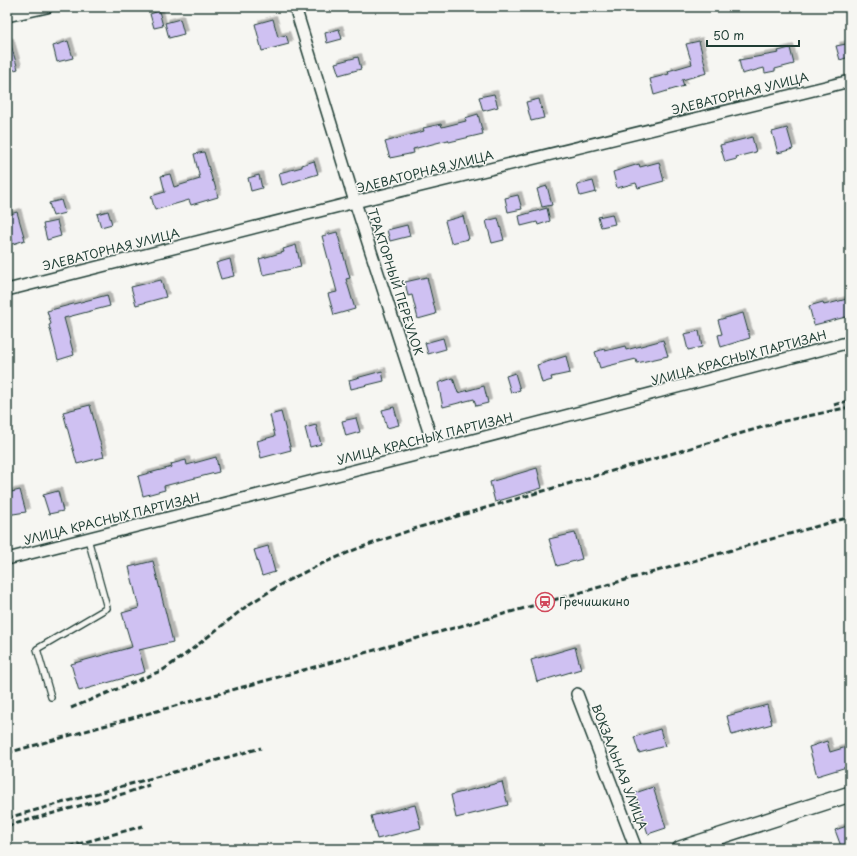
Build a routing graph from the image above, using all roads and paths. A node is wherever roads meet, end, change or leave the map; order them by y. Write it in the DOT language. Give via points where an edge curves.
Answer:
graph roads {
  1 [pos="47,7"];
  2 [pos="295,7"];
  3 [pos="7,16"];
  4 [pos="850,81"];
  5 [pos="355,202"];
  6 [pos="7,290"];
  7 [pos="850,342"];
  8 [pos="435,450"];
  9 [pos="88,539"];
  10 [pos="7,560"];
  11 [pos="577,694"];
  12 [pos="51,697"];
  13 [pos="850,794"];
  14 [pos="636,849"];
  15 [pos="680,849"];
  1 -- 3 [label="street"];
  2 -- 5 [label="street, ТРАКТОРНЫЙ ПЕРЕУЛОК"];
  4 -- 5 [label="street, ЭЛЕВАТОРНАЯ УЛИЦА"];
  5 -- 6 [label="street, ЭЛЕВАТОРНАЯ УЛИЦА"];
  5 -- 8 [label="street, ТРАКТОРНЫЙ ПЕРЕУЛОК"];
  7 -- 8 [label="street, УЛИЦА КРАСНЫХ ПАРТИЗАН"];
  8 -- 9 [label="street, УЛИЦА КРАСНЫХ ПАРТИЗАН"];
  9 -- 10 [label="street, УЛИЦА КРАСНЫХ ПАРТИЗАН"];
  9 -- 12 [label="lane" via="107,608 36,649"];
  11 -- 14 [label="street, ВОКЗАЛЬНАЯ УЛИЦА"];
  13 -- 15 [label="street"];
}
